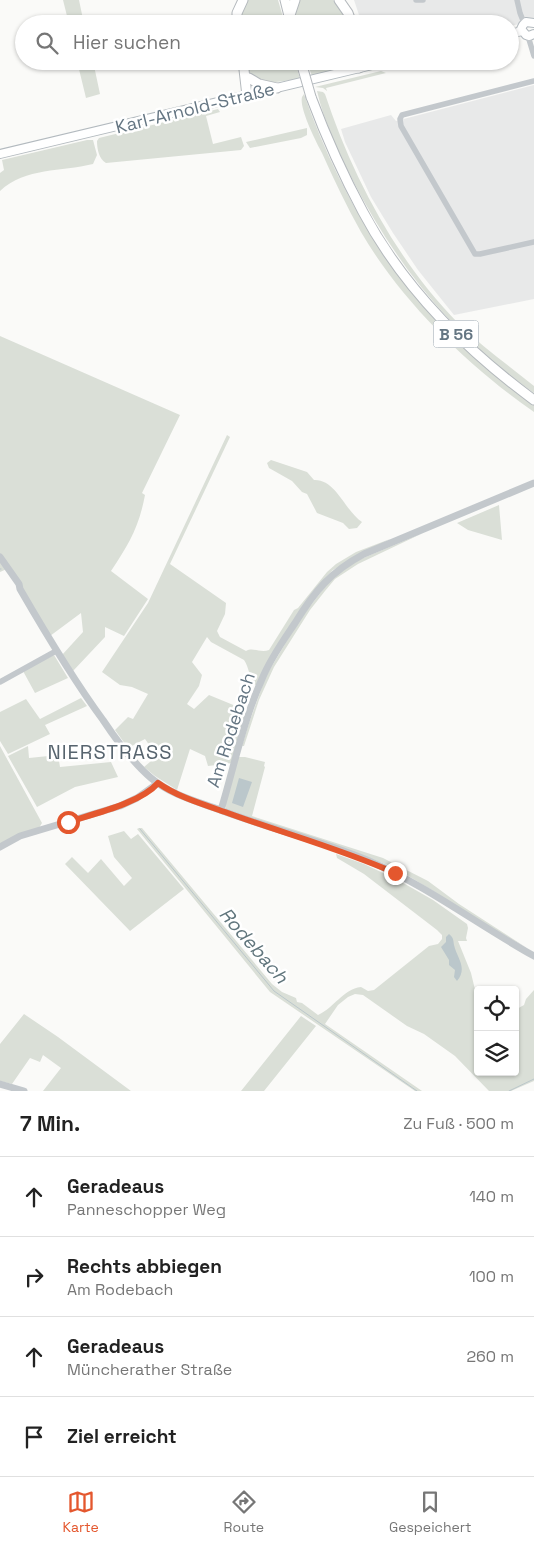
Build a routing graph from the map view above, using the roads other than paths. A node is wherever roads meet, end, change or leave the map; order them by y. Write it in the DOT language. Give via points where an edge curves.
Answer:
graph roads {
  1 [pos="243,0"];
  2 [pos="285,0"];
  3 [pos="295,0"];
  4 [pos="339,0"];
  5 [pos="416,0"];
  6 [pos="423,0"];
  7 [pos="517,0"];
  8 [pos="237,15"];
  9 [pos="289,15"];
  10 [pos="291,15"];
  11 [pos="349,15"];
  12 [pos="528,29"];
  13 [pos="534,50"];
  14 [pos="534,55"];
  15 [pos="244,70"];
  16 [pos="246,70"];
  17 [pos="303,70"];
  18 [pos="339,70"];
  19 [pos="249,78"];
  20 [pos="534,81"];
  21 [pos="277,88"];
  22 [pos="247,96"];
  23 [pos="0,154"];
  24 [pos="534,242"];
  25 [pos="534,400"];
  26 [pos="534,483"];
  27 [pos="0,557"];
  28 [pos="56,651"];
  29 [pos="0,682"];
  30 [pos="158,783"];
  31 [pos="221,810"];
  32 [pos="0,847"];
  33 [pos="534,956"];
  34 [pos="0,1084"];
  35 [pos="24,1091"];
  1 -- 8 [label="highway"];
  2 -- 9 [label="highway"];
  3 -- 10 [label="highway"];
  4 -- 11 [label="highway"];
  5 -- 6 [label="street"];
  7 -- 12 [label="street"];
  12 -- 13 [label="street"];
  12 -- 14 [label="street"];
  15 -- 22 [label="highway"];
  16 -- 19 [label="highway"];
  17 -- 25 [label="highway, B 56, bridge" via="341,169 390,256 453,331"];
  18 -- 21 [label="main road, Karl-Arnold-Straße"];
  19 -- 21 [label="highway"];
  19 -- 22 [label="highway" via="251,87"];
  20 -- 24 [label="street" via="400,119 401,126 475,254"];
  21 -- 22 [label="main road, Karl-Arnold-Straße"];
  22 -- 23 [label="main road, Karl-Arnold-Straße"];
  26 -- 31 [label="street, Am Rodebach" via="364,554 329,578 301,613 261,680"];
  27 -- 28 [label="street, Am Rodebach" via="19,584"];
  28 -- 29 [label="street"];
  28 -- 30 [label="street, Am Rodebach" via="129,755"];
  30 -- 31 [label="street, Am Rodebach" via="184,798"];
  30 -- 32 [label="street" via="120,806 20,836"];
  31 -- 33 [label="street" via="352,854 395,873"];
  34 -- 35 [label="street"];
}
